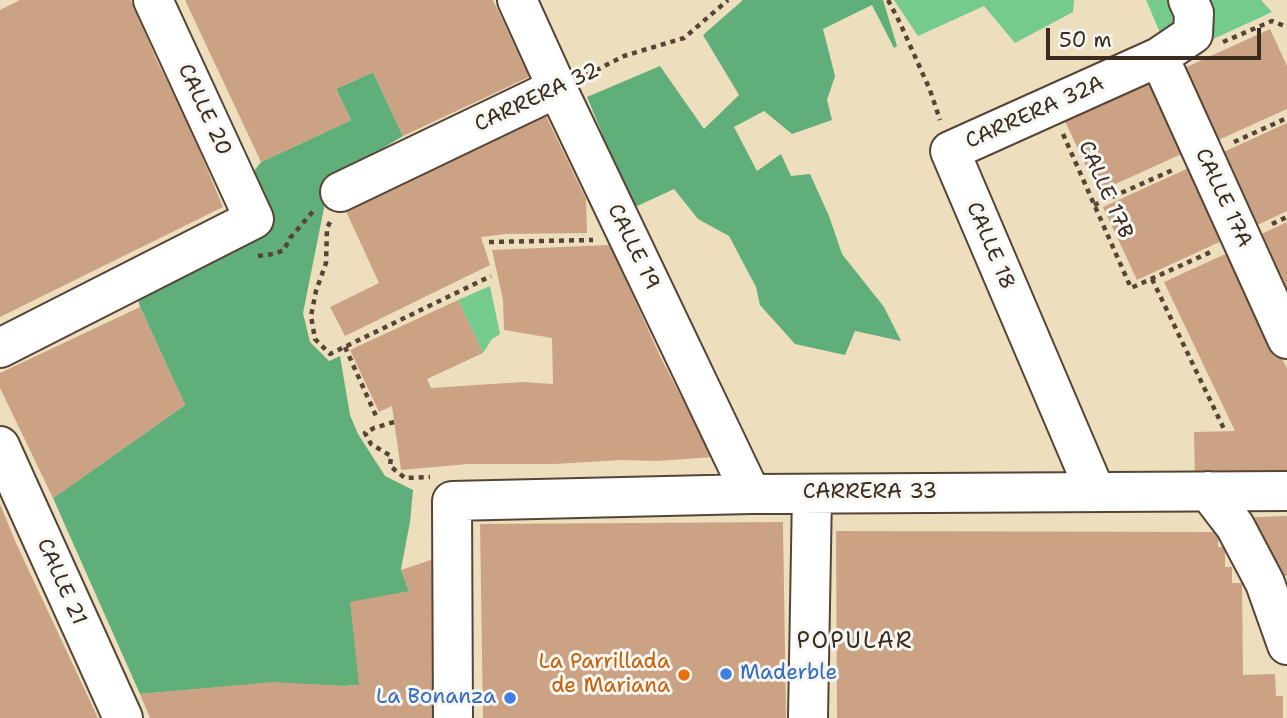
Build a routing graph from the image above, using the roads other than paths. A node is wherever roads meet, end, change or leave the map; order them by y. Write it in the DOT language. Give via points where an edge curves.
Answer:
graph roads {
  1 [pos="153,0"];
  2 [pos="517,0"];
  3 [pos="1191,17"];
  4 [pos="1159,57"];
  5 [pos="557,88"];
  6 [pos="950,151"];
  7 [pos="340,192"];
  8 [pos="1287,339"];
  9 [pos="0,348"];
  10 [pos="0,446"];
  11 [pos="1095,491"];
  12 [pos="1208,491"];
  13 [pos="1287,491"];
  14 [pos="751,494"];
  15 [pos="812,494"];
  16 [pos="1287,645"];
  17 [pos="122,718"];
  18 [pos="453,718"];
  19 [pos="808,718"];
  1 -- 9 [label="street, CALLE 20" via="254,219"];
  2 -- 5 [label="street, CALLE 19"];
  3 -- 4 [label="street, CARRERA 32A"];
  4 -- 6 [label="street, CARRERA 32A"];
  4 -- 8 [label="street, CALLE 17A"];
  5 -- 7 [label="street, CARRERA 32"];
  5 -- 14 [label="street, CALLE 19"];
  6 -- 11 [label="street, CALLE 18"];
  10 -- 17 [label="street, CALLE 21"];
  11 -- 12 [label="street, CARRERA 33"];
  11 -- 15 [label="street, CARRERA 33"];
  12 -- 13 [label="street, CARRERA 33"];
  12 -- 16 [label="street" via="1235,526 1265,583"];
  14 -- 15 [label="street, CARRERA 33"];
  14 -- 18 [label="street, CARRERA 33" via="453,502"];
  15 -- 19 [label="street"];
}
